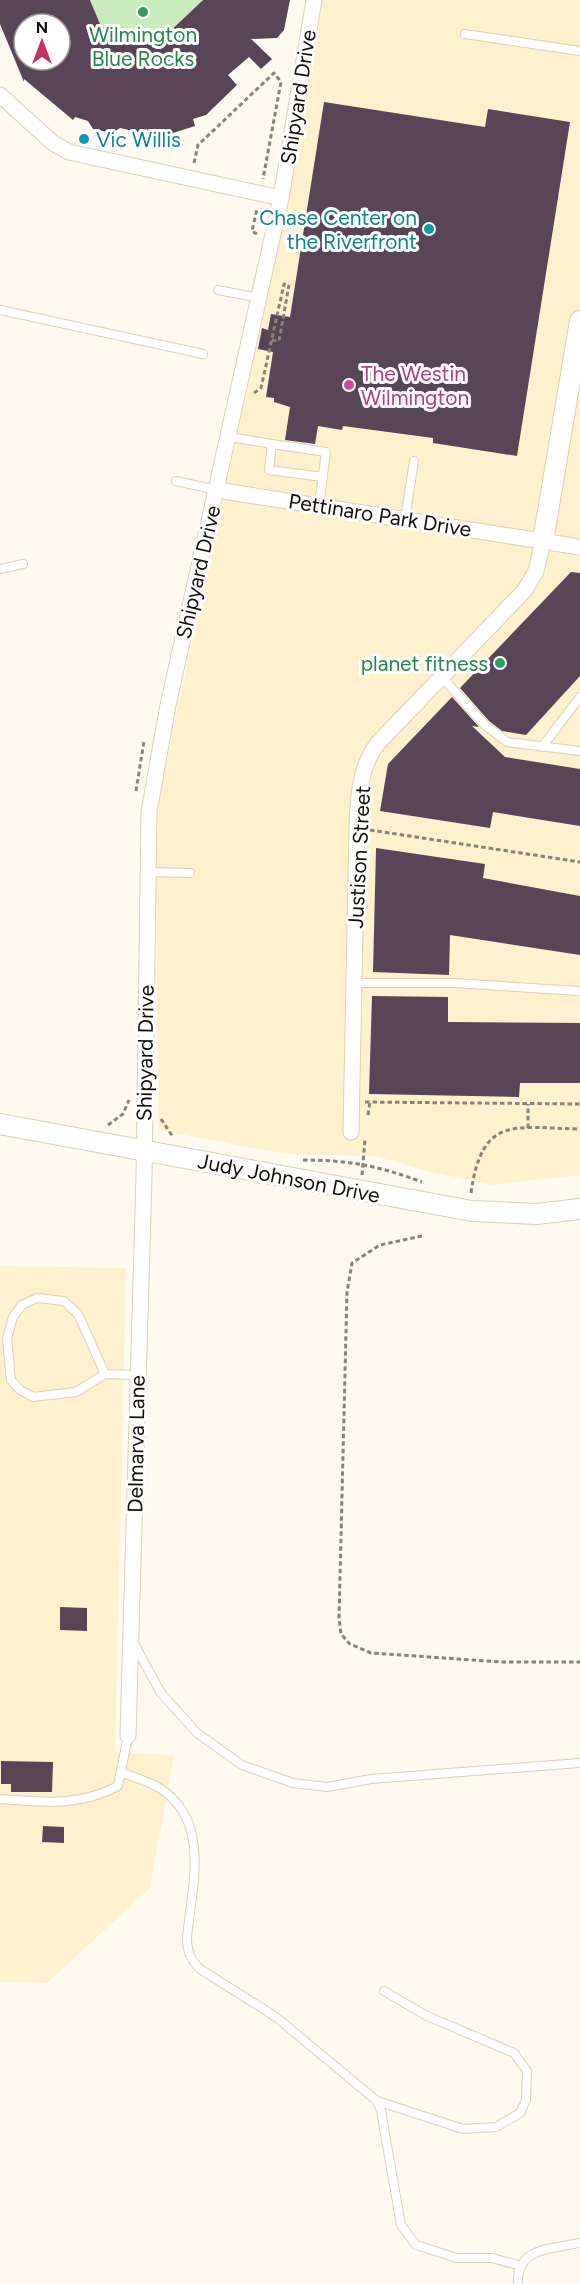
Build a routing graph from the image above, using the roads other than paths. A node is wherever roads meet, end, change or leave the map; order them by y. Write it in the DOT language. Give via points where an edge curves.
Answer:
graph roads {
  1 [pos="314,0"];
  2 [pos="465,34"];
  3 [pos="580,51"];
  4 [pos="0,95"];
  5 [pos="281,198"];
  6 [pos="218,290"];
  7 [pos="260,298"];
  8 [pos="0,309"];
  9 [pos="580,321"];
  10 [pos="203,354"];
  11 [pos="577,354"];
  12 [pos="230,436"];
  13 [pos="272,444"];
  14 [pos="414,461"];
  15 [pos="323,477"];
  16 [pos="176,481"];
  17 [pos="217,490"];
  18 [pos="319,506"];
  19 [pos="405,519"];
  20 [pos="543,541"];
  21 [pos="580,547"];
  22 [pos="22,564"];
  23 [pos="0,569"];
  24 [pos="442,677"];
  25 [pos="580,697"];
  26 [pos="542,747"];
  27 [pos="580,751"];
  28 [pos="147,872"];
  29 [pos="190,873"];
  30 [pos="355,983"];
  31 [pos="578,991"];
  32 [pos="0,1124"];
  33 [pos="358,1132"];
  34 [pos="143,1141"];
  35 [pos="580,1209"];
  36 [pos="105,1374"];
  37 [pos="137,1375"];
  38 [pos="131,1638"];
  39 [pos="128,1737"];
  40 [pos="580,1763"];
  41 [pos="122,1773"];
  42 [pos="0,1798"];
  43 [pos="384,1991"];
  44 [pos="377,2102"];
  45 [pos="580,2243"];
  46 [pos="520,2266"];
  47 [pos="518,2284"];
  1 -- 5 [label="street, Shipyard Drive"];
  2 -- 3 [label="lane"];
  4 -- 5 [label="street" via="53,143 69,152"];
  5 -- 7 [label="street, Shipyard Drive"];
  6 -- 7 [label="lane"];
  7 -- 12 [label="street, Shipyard Drive"];
  8 -- 10 [label="lane"];
  9 -- 11 [label="street"];
  11 -- 20 [label="street"];
  12 -- 13 [label="lane"];
  12 -- 17 [label="street, Shipyard Drive"];
  13 -- 15 [label="lane" via="326,452"];
  13 -- 15 [label="lane" via="269,470"];
  14 -- 19 [label="lane"];
  15 -- 18 [label="lane"];
  16 -- 17 [label="lane"];
  17 -- 18 [label="street, Pettinaro Park Drive"];
  17 -- 28 [label="street, Shipyard Drive" via="154,770"];
  18 -- 19 [label="street, Pettinaro Park Drive"];
  19 -- 20 [label="street, Pettinaro Park Drive"];
  20 -- 21 [label="street, Pettinaro Park Drive"];
  20 -- 24 [label="street, Justison Street" via="536,571 525,590"];
  22 -- 23 [label="lane"];
  24 -- 26 [label="lane" via="485,725 507,742"];
  24 -- 30 [label="street, Justison Street" via="373,749 359,788"];
  25 -- 26 [label="lane"];
  26 -- 27 [label="lane"];
  28 -- 29 [label="lane"];
  28 -- 34 [label="street, Shipyard Drive"];
  30 -- 31 [label="lane" via="456,983"];
  30 -- 33 [label="street, Justison Street" via="351,1103"];
  32 -- 34 [label="street, Judy Johnson Drive"];
  34 -- 35 [label="street, Judy Johnson Drive" via="360,1192 500,1214"];
  34 -- 37 [label="street, Delmarva Lane"];
  36 -- 36 [label="lane" via="78,1314 64,1301 37,1298 22,1305 8,1338 11,1380 20,1390 33,1397 76,1392"];
  36 -- 37 [label="lane"];
  37 -- 38 [label="street, Delmarva Lane"];
  38 -- 39 [label="street, Delmarva Lane"];
  38 -- 40 [label="lane" via="161,1693 197,1733 242,1765 293,1783 327,1787 371,1779"];
  39 -- 41 [label="lane"];
  41 -- 42 [label="lane" via="118,1786 97,1798 50,1802"];
  41 -- 44 [label="lane" via="162,1789 183,1811 190,1827 195,1855 187,1950 192,1961 276,2017"];
  43 -- 44 [label="lane" via="427,2016 514,2053 527,2071 526,2100 520,2113 496,2127 463,2129"];
  44 -- 46 [label="lane" via="401,2225 416,2245 457,2258 492,2258"];
  45 -- 46 [label="lane" via="534,2253"];
  46 -- 47 [label="lane"];
}
